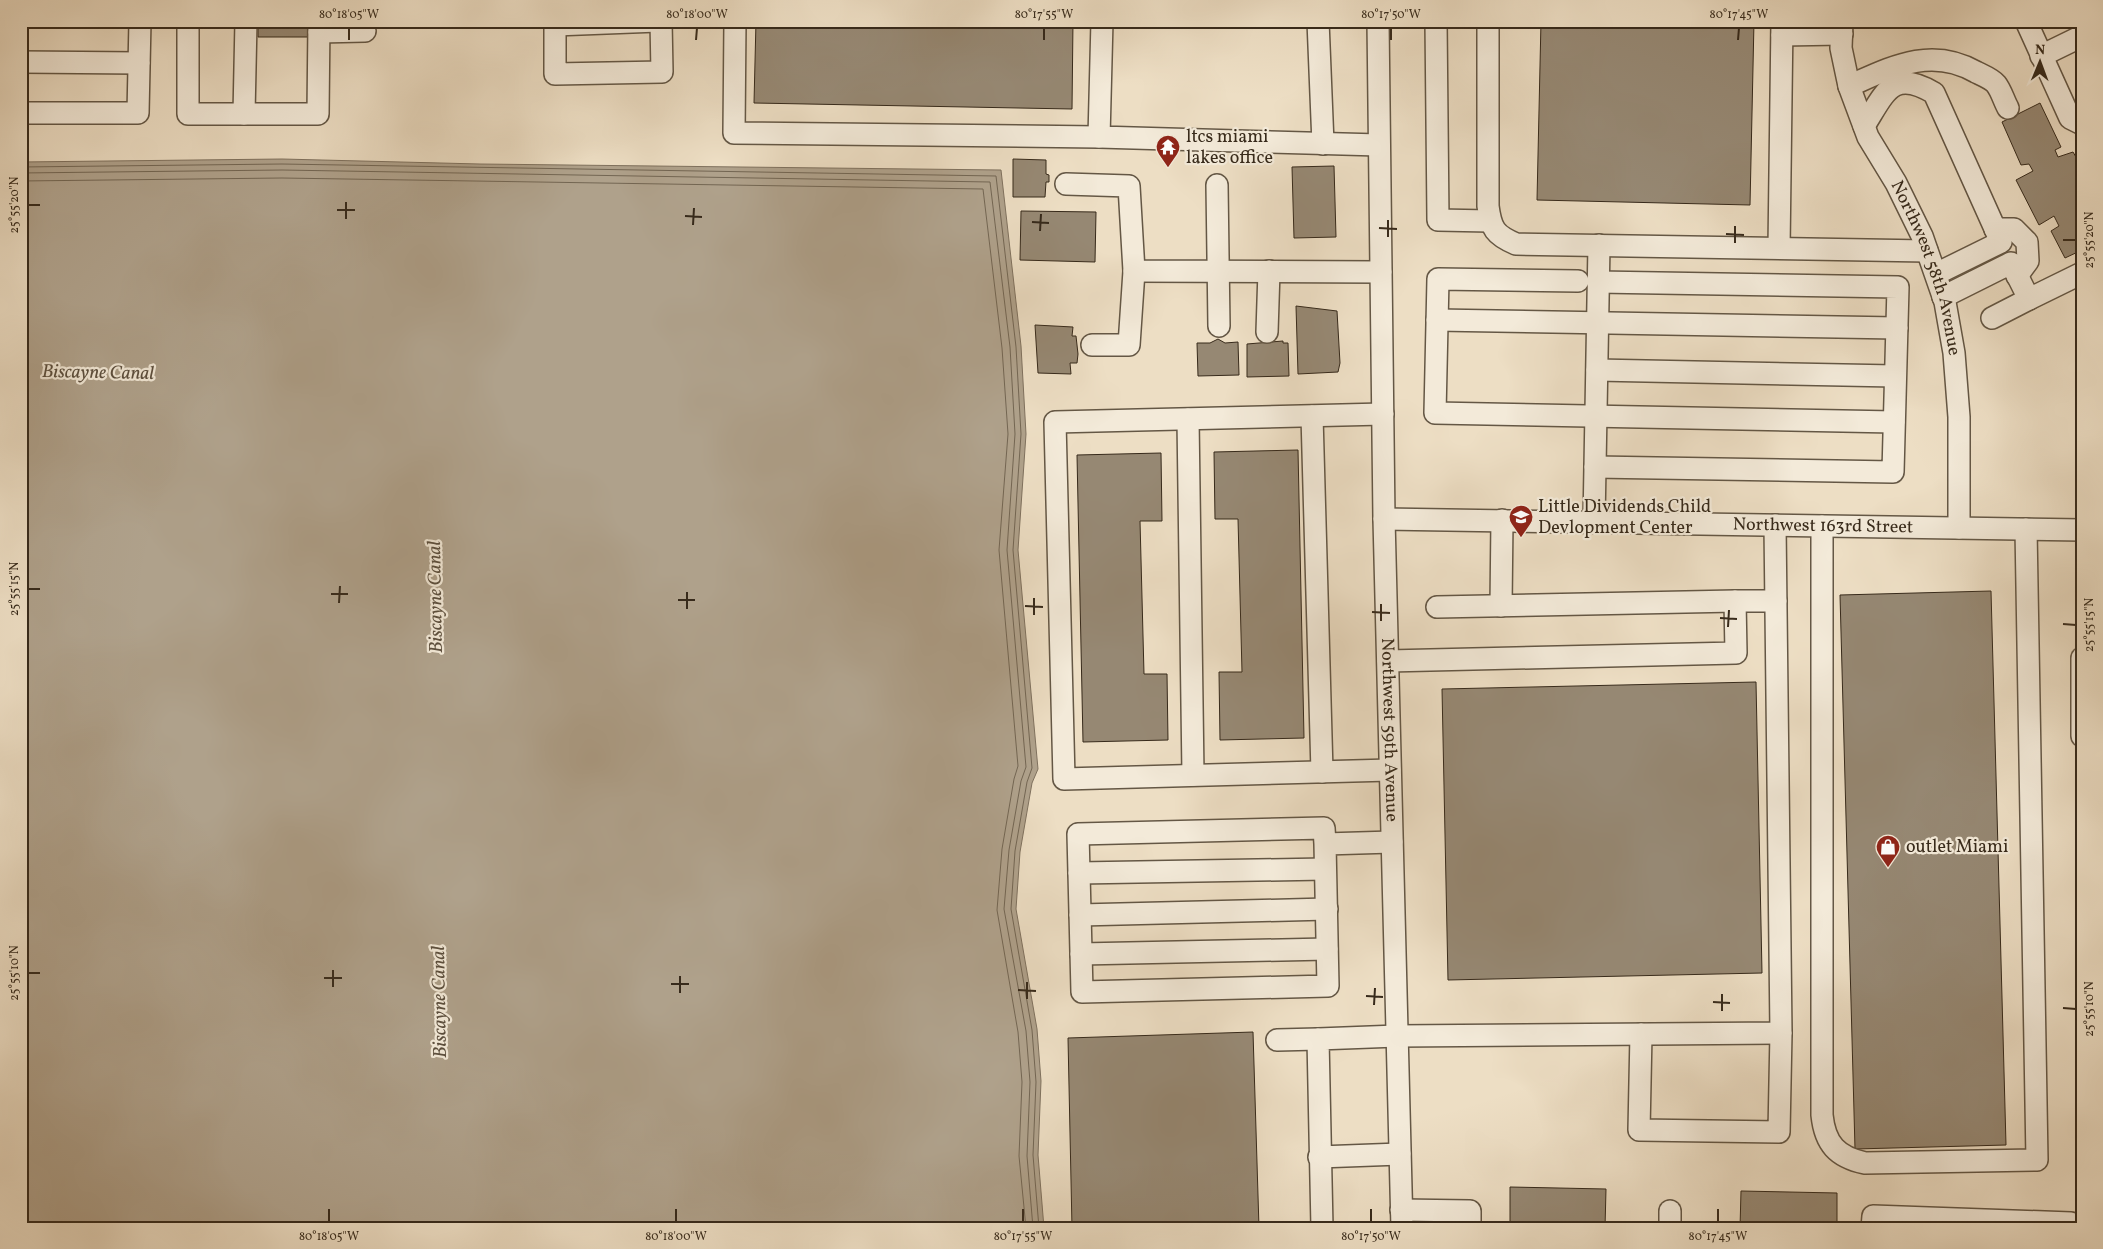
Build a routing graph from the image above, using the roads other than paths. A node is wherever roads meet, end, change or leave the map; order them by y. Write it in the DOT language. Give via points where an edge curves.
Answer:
graph roads {
  1 [pos="140,21"];
  2 [pos="188,21"];
  3 [pos="246,21"];
  4 [pos="660,21"];
  5 [pos="735,21"];
  6 [pos="1102,21"];
  7 [pos="1318,21"];
  8 [pos="1378,21"];
  9 [pos="1436,21"];
  10 [pos="1488,21"];
  11 [pos="2026,21"];
  12 [pos="555,23"];
  13 [pos="319,27"];
  14 [pos="1782,28"];
  15 [pos="1842,28"];
  16 [pos="365,31"];
  17 [pos="2082,36"];
  18 [pos="2041,56"];
  19 [pos="21,62"];
  20 [pos="139,63"];
  21 [pos="1849,86"];
  22 [pos="2008,108"];
  23 [pos="21,113"];
  24 [pos="244,114"];
  25 [pos="2082,124"];
  26 [pos="1864,126"];
  27 [pos="1099,137"];
  28 [pos="1323,144"];
  29 [pos="1379,145"];
  30 [pos="1066,184"];
  31 [pos="1217,186"];
  32 [pos="1490,221"];
  33 [pos="1998,235"];
  34 [pos="1599,246"];
  35 [pos="1780,248"];
  36 [pos="1927,251"];
  37 [pos="2014,269"];
  38 [pos="1134,271"];
  39 [pos="1218,271"];
  40 [pos="1269,271"];
  41 [pos="1381,272"];
  42 [pos="2082,273"];
  43 [pos="1936,274"];
  44 [pos="1588,282"];
  45 [pos="1943,297"];
  46 [pos="2029,300"];
  47 [pos="1992,318"];
  48 [pos="1437,320"];
  49 [pos="1598,322"];
  50 [pos="1219,326"];
  51 [pos="1897,328"];
  52 [pos="1267,332"];
  53 [pos="1092,345"];
  54 [pos="1597,370"];
  55 [pos="1895,376"];
  56 [pos="1383,414"];
  57 [pos="1312,416"];
  58 [pos="1596,416"];
  59 [pos="1188,419"];
  60 [pos="1894,422"];
  61 [pos="1595,467"];
  62 [pos="1384,519"];
  63 [pos="1502,520"];
  64 [pos="1594,522"];
  65 [pos="1775,525"];
  66 [pos="1822,526"];
  67 [pos="1959,528"];
  68 [pos="2026,529"];
  69 [pos="2082,530"];
  70 [pos="1735,601"];
  71 [pos="1776,601"];
  72 [pos="1501,606"];
  73 [pos="1437,607"];
  74 [pos="2082,658"];
  75 [pos="1388,660"];
  76 [pos="2082,736"];
  77 [pos="1390,770"];
  78 [pos="1322,772"];
  79 [pos="1193,775"];
  80 [pos="1392,842"];
  81 [pos="1325,844"];
  82 [pos="1326,869"];
  83 [pos="1079,873"];
  84 [pos="1326,909"];
  85 [pos="1080,914"];
  86 [pos="1327,949"];
  87 [pos="1081,954"];
  88 [pos="1781,1033"];
  89 [pos="1641,1034"];
  90 [pos="1397,1036"];
  91 [pos="1318,1039"];
  92 [pos="1278,1040"];
  93 [pos="1400,1154"];
  94 [pos="1319,1157"];
  95 [pos="1402,1219"];
  96 [pos="1921,1223"];
  97 [pos="1974,1224"];
  98 [pos="2026,1225"];
  99 [pos="1322,1228"];
  100 [pos="1470,1228"];
  101 [pos="1872,1228"];
  102 [pos="2071,1228"];
  1 -- 20 [label="street"];
  2 -- 24 [label="street" via="188,114"];
  3 -- 24 [label="street"];
  4 -- 12 [label="street"];
  4 -- 12 [label="street" via="662,72 555,74"];
  5 -- 27 [label="street" via="734,133"];
  6 -- 27 [label="street"];
  7 -- 28 [label="street"];
  8 -- 29 [label="street, Northwest 59th Avenue"];
  9 -- 32 [label="street" via="1438,220"];
  10 -- 32 [label="street"];
  11 -- 18 [label="street"];
  13 -- 16 [label="street"];
  13 -- 24 [label="street" via="318,114"];
  14 -- 15 [label="street"];
  14 -- 35 [label="street"];
  15 -- 21 [label="street, Northwest 58th Avenue"];
  17 -- 18 [label="street"];
  18 -- 25 [label="street" via="2070,118"];
  19 -- 20 [label="street"];
  20 -- 23 [label="street" via="138,113"];
  21 -- 22 [label="street" via="1900,63 1950,60 1996,83"];
  21 -- 26 [label="street, Northwest 58th Avenue"];
  26 -- 33 [label="street" via="1888,88 1904,82 1920,84 1934,93"];
  26 -- 36 [label="street, Northwest 58th Avenue" via="1896,183"];
  27 -- 28 [label="street"];
  28 -- 29 [label="street"];
  29 -- 41 [label="street, Northwest 59th Avenue"];
  30 -- 38 [label="street" via="1129,186"];
  31 -- 39 [label="street"];
  32 -- 34 [label="street" via="1499,236 1516,244"];
  33 -- 37 [label="street" via="2014,230 2027,242 2028,261"];
  33 -- 43 [label="street"];
  34 -- 35 [label="street"];
  34 -- 44 [label="street"];
  35 -- 36 [label="street"];
  36 -- 43 [label="street, Northwest 58th Avenue"];
  37 -- 45 [label="street"];
  37 -- 46 [label="street"];
  38 -- 39 [label="street"];
  38 -- 53 [label="street" via="1129,345"];
  39 -- 40 [label="street"];
  39 -- 50 [label="street"];
  40 -- 41 [label="street"];
  40 -- 52 [label="street"];
  41 -- 56 [label="street, Northwest 59th Avenue"];
  42 -- 46 [label="street"];
  43 -- 45 [label="street, Northwest 58th Avenue"];
  44 -- 48 [label="street" via="1438,279"];
  44 -- 49 [label="street"];
  44 -- 51 [label="street" via="1898,287"];
  45 -- 67 [label="street, Northwest 58th Avenue" via="1954,354 1959,417"];
  46 -- 47 [label="street"];
  48 -- 49 [label="street"];
  48 -- 58 [label="street" via="1435,413"];
  49 -- 51 [label="street"];
  49 -- 54 [label="street"];
  51 -- 55 [label="street"];
  54 -- 55 [label="street"];
  54 -- 58 [label="street"];
  55 -- 60 [label="street"];
  56 -- 57 [label="street"];
  56 -- 62 [label="street, Northwest 59th Avenue"];
  57 -- 59 [label="street"];
  57 -- 78 [label="street"];
  58 -- 60 [label="street"];
  58 -- 61 [label="street"];
  59 -- 79 [label="street"];
  59 -- 79 [label="street" via="1055,422 1064,779"];
  60 -- 61 [label="street" via="1893,472"];
  61 -- 64 [label="street"];
  62 -- 63 [label="street, Northwest 163rd Street"];
  62 -- 75 [label="street, Northwest 59th Avenue"];
  63 -- 64 [label="street, Northwest 163rd Street"];
  63 -- 72 [label="street"];
  64 -- 65 [label="street, Northwest 163rd Street"];
  65 -- 66 [label="street, Northwest 163rd Street"];
  65 -- 71 [label="street"];
  66 -- 67 [label="street, Northwest 163rd Street"];
  66 -- 68 [label="street" via="1822,1115 1823,1129 1829,1142 1839,1153 1865,1163 2037,1160"];
  67 -- 68 [label="street, Northwest 163rd Street"];
  68 -- 69 [label="street, Northwest 163rd Street"];
  70 -- 71 [label="street"];
  70 -- 72 [label="street"];
  70 -- 75 [label="street" via="1736,653"];
  71 -- 88 [label="street"];
  72 -- 73 [label="street"];
  74 -- 76 [label="street"];
  75 -- 77 [label="street, Northwest 59th Avenue"];
  77 -- 78 [label="street"];
  77 -- 80 [label="street, Northwest 59th Avenue"];
  78 -- 79 [label="street"];
  80 -- 81 [label="street"];
  80 -- 90 [label="street, Northwest 59th Avenue"];
  81 -- 82 [label="street"];
  81 -- 83 [label="street" via="1324,828 1078,834"];
  82 -- 83 [label="street"];
  82 -- 84 [label="street"];
  83 -- 85 [label="street"];
  84 -- 85 [label="street"];
  84 -- 86 [label="street"];
  85 -- 87 [label="street"];
  86 -- 87 [label="street"];
  86 -- 87 [label="street" via="1328,986 1082,992"];
  88 -- 89 [label="street"];
  88 -- 89 [label="street" via="1779,1132 1639,1130"];
  89 -- 90 [label="street"];
  90 -- 91 [label="street"];
  90 -- 93 [label="street, Northwest 59th Avenue"];
  91 -- 92 [label="street"];
  91 -- 94 [label="street"];
  93 -- 94 [label="street"];
  93 -- 95 [label="street, Northwest 59th Avenue"];
  94 -- 99 [label="street"];
  95 -- 100 [label="street" via="1470,1211"];
  96 -- 97 [label="street"];
  96 -- 101 [label="street" via="1873,1216"];
  97 -- 98 [label="street"];
  98 -- 102 [label="street" via="2071,1223"];
}
